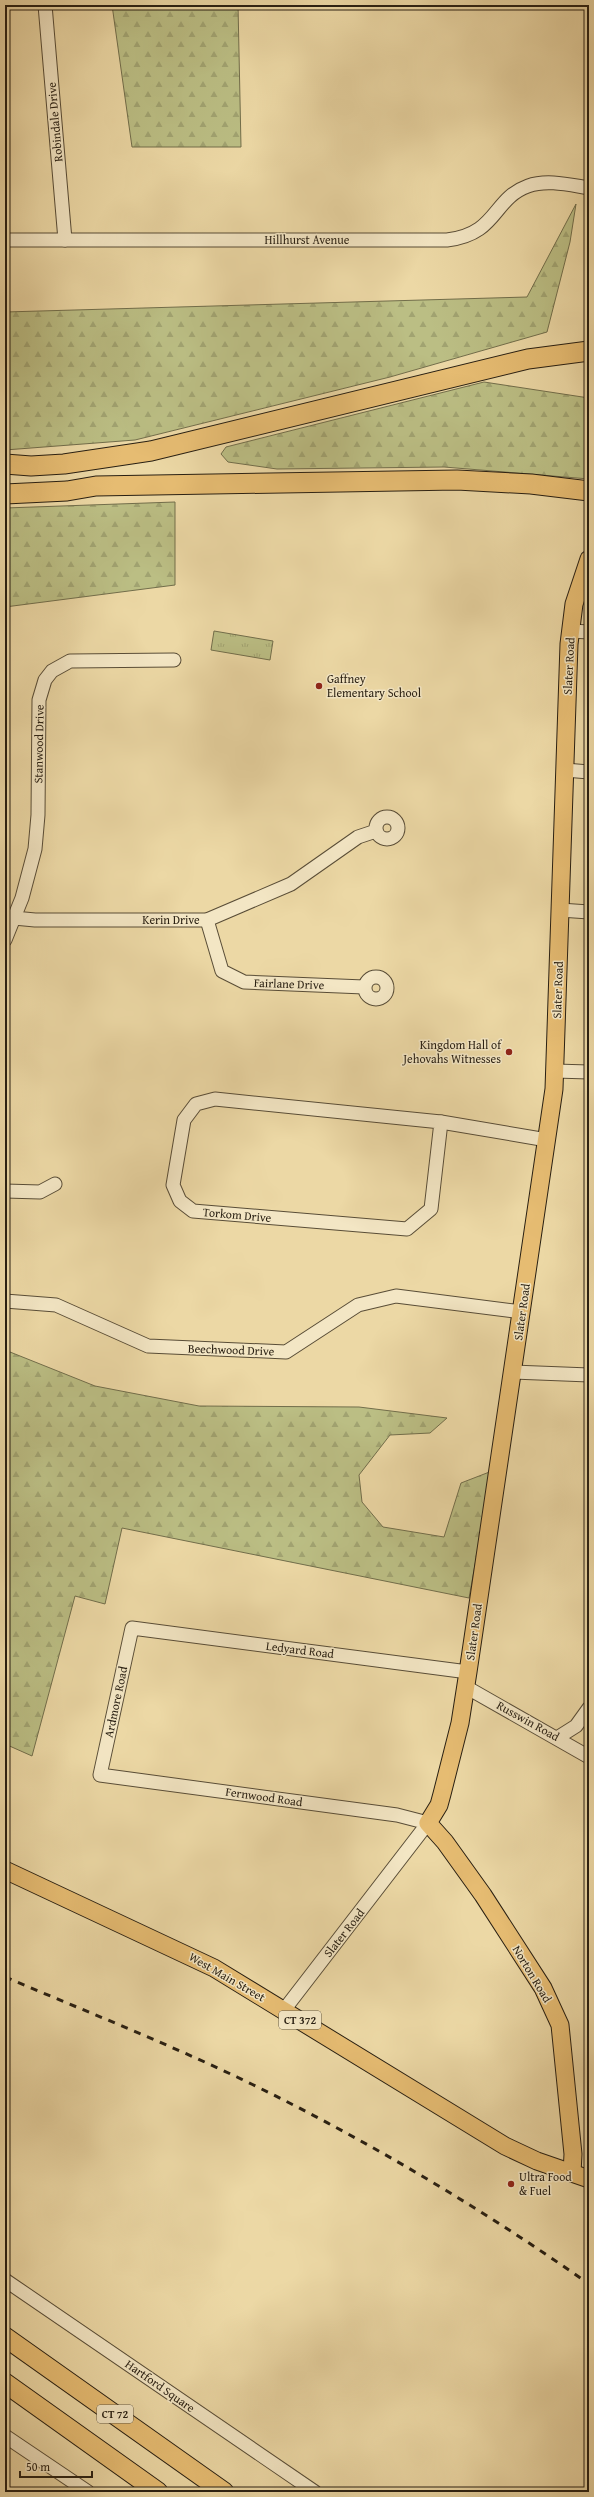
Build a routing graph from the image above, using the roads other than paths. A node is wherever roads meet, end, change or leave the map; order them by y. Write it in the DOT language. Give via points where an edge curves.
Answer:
graph roads {
  1 [pos="45,5"];
  2 [pos="589,188"];
  3 [pos="5,240"];
  4 [pos="65,240"];
  5 [pos="589,351"];
  6 [pos="5,464"];
  7 [pos="31,466"];
  8 [pos="5,470"];
  9 [pos="5,484"];
  10 [pos="96,486"];
  11 [pos="589,491"];
  12 [pos="5,494"];
  13 [pos="589,559"];
  14 [pos="571,631"];
  15 [pos="589,632"];
  16 [pos="174,660"];
  17 [pos="565,770"];
  18 [pos="589,772"];
  19 [pos="376,831"];
  20 [pos="560,910"];
  21 [pos="589,912"];
  22 [pos="14,918"];
  23 [pos="207,920"];
  24 [pos="5,940"];
  25 [pos="364,988"];
  26 [pos="555,1071"];
  27 [pos="589,1072"];
  28 [pos="441,1122"];
  29 [pos="547,1140"];
  30 [pos="56,1184"];
  31 [pos="5,1191"];
  32 [pos="5,1300"];
  33 [pos="522,1312"];
  34 [pos="512,1372"];
  35 [pos="589,1375"];
  36 [pos="132,1628"];
  37 [pos="467,1679"];
  38 [pos="589,1709"];
  39 [pos="557,1738"];
  40 [pos="589,1756"];
  41 [pos="100,1775"];
  42 [pos="428,1823"];
  43 [pos="5,1870"];
  44 [pos="284,2010"];
  45 [pos="572,2173"];
  46 [pos="589,2179"];
  47 [pos="5,2280"];
  48 [pos="5,2337"];
  49 [pos="5,2384"];
  50 [pos="5,2436"];
  51 [pos="88,2492"];
  52 [pos="158,2492"];
  53 [pos="224,2492"];
  54 [pos="315,2492"];
  1 -- 4 [label="street, Robindale Drive"];
  2 -- 4 [label="street, Hillhurst Avenue" via="542,183 528,186 507,201 482,229 461,238 447,240"];
  3 -- 4 [label="street, Hillhurst Avenue"];
  5 -- 7 [label="highway" via="528,359 151,451 90,461"];
  6 -- 7 [label="highway"];
  7 -- 8 [label="highway"];
  9 -- 10 [label="highway" via="70,482"];
  10 -- 11 [label="highway" via="451,480 518,482"];
  10 -- 12 [label="highway" via="67,492"];
  13 -- 14 [label="main road, Slater Road" via="578,587"];
  14 -- 15 [label="street"];
  14 -- 17 [label="main road, Slater Road"];
  16 -- 22 [label="street, Stanwood Drive" via="70,661 52,671 45,680 39,700 36,841 28,882"];
  17 -- 18 [label="street"];
  17 -- 20 [label="main road, Slater Road"];
  19 -- 23 [label="street, Kerin Drive" via="358,837 291,884"];
  20 -- 21 [label="street"];
  20 -- 26 [label="main road, Slater Road"];
  22 -- 23 [label="street, Kerin Drive"];
  22 -- 24 [label="street, Stanwood Drive"];
  23 -- 25 [label="street, Fairlane Drive" via="222,971 244,982"];
  26 -- 27 [label="street"];
  26 -- 29 [label="main road, Slater Road"];
  28 -- 28 [label="street, Torkom Drive" via="215,1098 196,1104 184,1120 173,1185 180,1200 193,1212 406,1229 431,1209"];
  28 -- 29 [label="street, Torkom Drive"];
  29 -- 33 [label="main road, Slater Road"];
  30 -- 31 [label="street" via="40,1192"];
  32 -- 33 [label="street, Beechwood Drive" via="56,1305 148,1346 286,1352 358,1305 396,1296"];
  33 -- 34 [label="main road, Slater Road"];
  34 -- 35 [label="street"];
  34 -- 37 [label="main road, Slater Road"];
  36 -- 37 [label="street, Ledyard Road"];
  36 -- 41 [label="street, Ardmore Road"];
  37 -- 39 [label="street, Russwin Road"];
  37 -- 42 [label="main road, Slater Road" via="460,1723 442,1794 439,1805"];
  38 -- 39 [label="street" via="576,1726"];
  39 -- 40 [label="street, Russwin Road"];
  41 -- 42 [label="street, Fernwood Road" via="397,1815"];
  42 -- 44 [label="street, Slater Road"];
  42 -- 45 [label="main road, Norton Road" via="470,1878 535,1975 560,2025 572,2147"];
  43 -- 44 [label="main road, West Main Street / CT 372" via="194,1957"];
  44 -- 45 [label="main road, West Main Street / CT 372" via="499,2142 531,2158"];
  45 -- 46 [label="main road, West Main Street / CT 372"];
  47 -- 54 [label="street, Hartford Square"];
  48 -- 53 [label="highway, CT 72"];
  49 -- 52 [label="highway"];
  50 -- 51 [label="street"];
}
